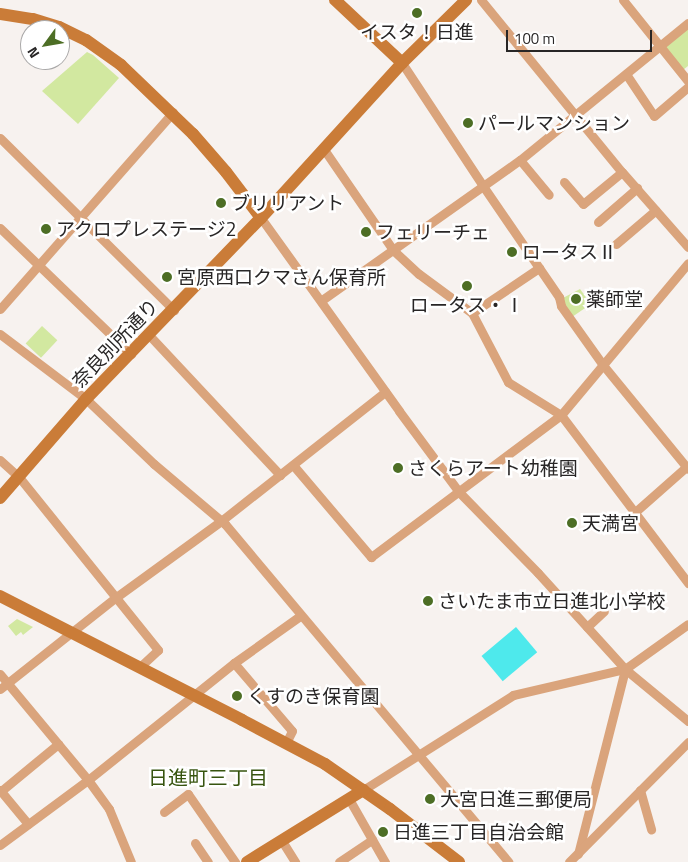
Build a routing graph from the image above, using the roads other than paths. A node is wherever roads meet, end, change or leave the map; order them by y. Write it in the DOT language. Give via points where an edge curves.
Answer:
graph roads {
  1 [pos="335,0"];
  2 [pos="466,0"];
  3 [pos="481,0"];
  4 [pos="623,0"];
  5 [pos="0,14"];
  6 [pos="688,23"];
  7 [pos="661,46"];
  8 [pos="402,63"];
  9 [pos="626,74"];
  10 [pos="688,81"];
  11 [pos="688,87"];
  12 [pos="173,112"];
  13 [pos="577,115"];
  14 [pos="0,138"];
  15 [pos="323,148"];
  16 [pos="520,160"];
  17 [pos="622,172"];
  18 [pos="564,182"];
  19 [pos="483,186"];
  20 [pos="637,188"];
  21 [pos="549,195"];
  22 [pos="656,210"];
  23 [pos="81,218"];
  24 [pos="261,218"];
  25 [pos="598,222"];
  26 [pos="0,228"];
  27 [pos="616,244"];
  28 [pos="688,248"];
  29 [pos="392,250"];
  30 [pos="688,262"];
  31 [pos="39,266"];
  32 [pos="539,268"];
  33 [pos="322,300"];
  34 [pos="0,309"];
  35 [pos="174,310"];
  36 [pos="472,313"];
  37 [pos="0,334"];
  38 [pos="149,335"];
  39 [pos="131,354"];
  40 [pos="603,365"];
  41 [pos="385,392"];
  42 [pos="86,400"];
  43 [pos="561,415"];
  44 [pos="0,460"];
  45 [pos="293,465"];
  46 [pos="687,468"];
  47 [pos="280,475"];
  48 [pos="19,477"];
  49 [pos="459,492"];
  50 [pos="0,498"];
  51 [pos="634,512"];
  52 [pos="222,521"];
  53 [pos="688,583"];
  54 [pos="0,596"];
  55 [pos="115,598"];
  56 [pos="604,611"];
  57 [pos="300,616"];
  58 [pos="688,624"];
  59 [pos="587,627"];
  60 [pos="72,633"];
  61 [pos="234,663"];
  62 [pos="140,667"];
  63 [pos="625,669"];
  64 [pos="0,674"];
  65 [pos="4,686"];
  66 [pos="192,695"];
  67 [pos="688,722"];
  68 [pos="286,742"];
  69 [pos="688,742"];
  70 [pos="58,744"];
  71 [pos="418,756"];
  72 [pos="88,780"];
  73 [pos="0,790"];
  74 [pos="363,790"];
  75 [pos="640,790"];
  76 [pos="349,799"];
  77 [pos="164,812"];
  78 [pos="28,824"];
  79 [pos="652,830"];
  80 [pos="372,840"];
  81 [pos="282,841"];
  82 [pos="195,843"];
  83 [pos="0,845"];
  84 [pos="578,854"];
  85 [pos="131,862"];
  86 [pos="208,862"];
  87 [pos="235,862"];
  88 [pos="247,862"];
  89 [pos="295,862"];
  90 [pos="339,862"];
  91 [pos="385,862"];
  92 [pos="459,862"];
  93 [pos="509,862"];
  94 [pos="569,862"];
  1 -- 8 [label="street"];
  2 -- 8 [label="street, 奈良別所通り"];
  3 -- 13 [label="street"];
  4 -- 7 [label="street"];
  5 -- 12 [label="street" via="60,27 86,40 121,65"];
  6 -- 7 [label="street"];
  7 -- 9 [label="street"];
  7 -- 10 [label="street"];
  8 -- 15 [label="street, 奈良別所通り"];
  8 -- 19 [label="street"];
  9 -- 11 [label="street" via="654,116"];
  9 -- 13 [label="street"];
  12 -- 23 [label="street"];
  12 -- 24 [label="street"];
  13 -- 16 [label="street"];
  13 -- 17 [label="street"];
  14 -- 23 [label="street"];
  15 -- 24 [label="street, 奈良別所通り"];
  15 -- 29 [label="street"];
  16 -- 19 [label="street"];
  16 -- 21 [label="street"];
  17 -- 18 [label="street" via="583,204"];
  17 -- 20 [label="street"];
  19 -- 29 [label="street"];
  19 -- 32 [label="street"];
  20 -- 22 [label="street"];
  20 -- 25 [label="street"];
  22 -- 27 [label="street"];
  22 -- 28 [label="street"];
  23 -- 31 [label="street"];
  23 -- 35 [label="street"];
  24 -- 33 [label="street"];
  24 -- 35 [label="street, 奈良別所通り"];
  26 -- 31 [label="street"];
  29 -- 33 [label="street"];
  29 -- 36 [label="street" via="418,274"];
  30 -- 40 [label="street"];
  31 -- 34 [label="street"];
  31 -- 39 [label="street"];
  32 -- 36 [label="street"];
  32 -- 40 [label="street" via="559,297 561,306"];
  33 -- 41 [label="street"];
  35 -- 38 [label="street, 奈良別所通り"];
  36 -- 43 [label="street" via="508,382"];
  37 -- 42 [label="street"];
  38 -- 39 [label="street, 奈良別所通り"];
  38 -- 47 [label="street"];
  39 -- 42 [label="street, 奈良別所通り"];
  40 -- 43 [label="street"];
  40 -- 46 [label="street"];
  41 -- 45 [label="street"];
  41 -- 49 [label="street"];
  42 -- 48 [label="street, 奈良別所通り"];
  42 -- 52 [label="street" via="154,464"];
  43 -- 49 [label="street"];
  43 -- 51 [label="street"];
  44 -- 48 [label="street"];
  45 -- 47 [label="street"];
  45 -- 49 [label="street" via="371,557"];
  46 -- 51 [label="street"];
  47 -- 52 [label="street"];
  48 -- 50 [label="street, 奈良別所通り"];
  48 -- 55 [label="street"];
  49 -- 59 [label="street"];
  51 -- 53 [label="street"];
  52 -- 55 [label="street"];
  52 -- 57 [label="street"];
  54 -- 60 [label="street"];
  55 -- 60 [label="street"];
  55 -- 62 [label="street" via="158,650"];
  56 -- 59 [label="street"];
  57 -- 61 [label="street"];
  57 -- 71 [label="street"];
  58 -- 63 [label="street"];
  59 -- 63 [label="street"];
  60 -- 62 [label="street"];
  60 -- 65 [label="street"];
  61 -- 66 [label="street"];
  61 -- 68 [label="street" via="292,731"];
  62 -- 66 [label="street"];
  63 -- 67 [label="street"];
  63 -- 71 [label="street" via="513,695"];
  63 -- 84 [label="street"];
  64 -- 65 [label="street"];
  65 -- 70 [label="street"];
  66 -- 68 [label="street"];
  66 -- 72 [label="street"];
  68 -- 74 [label="street"];
  69 -- 75 [label="street"];
  70 -- 72 [label="street"];
  70 -- 73 [label="street"];
  71 -- 74 [label="street"];
  71 -- 93 [label="street"];
  72 -- 78 [label="street"];
  72 -- 85 [label="street" via="109,809"];
  73 -- 78 [label="street"];
  74 -- 76 [label="street"];
  74 -- 92 [label="street"];
  75 -- 79 [label="street"];
  75 -- 84 [label="street"];
  76 -- 80 [label="street"];
  76 -- 81 [label="street"];
  77 -- 87 [label="street" via="188,794"];
  78 -- 83 [label="street"];
  80 -- 90 [label="street"];
  80 -- 91 [label="street"];
  81 -- 88 [label="street"];
  81 -- 89 [label="street"];
  82 -- 86 [label="street"];
  84 -- 94 [label="street"];
}
